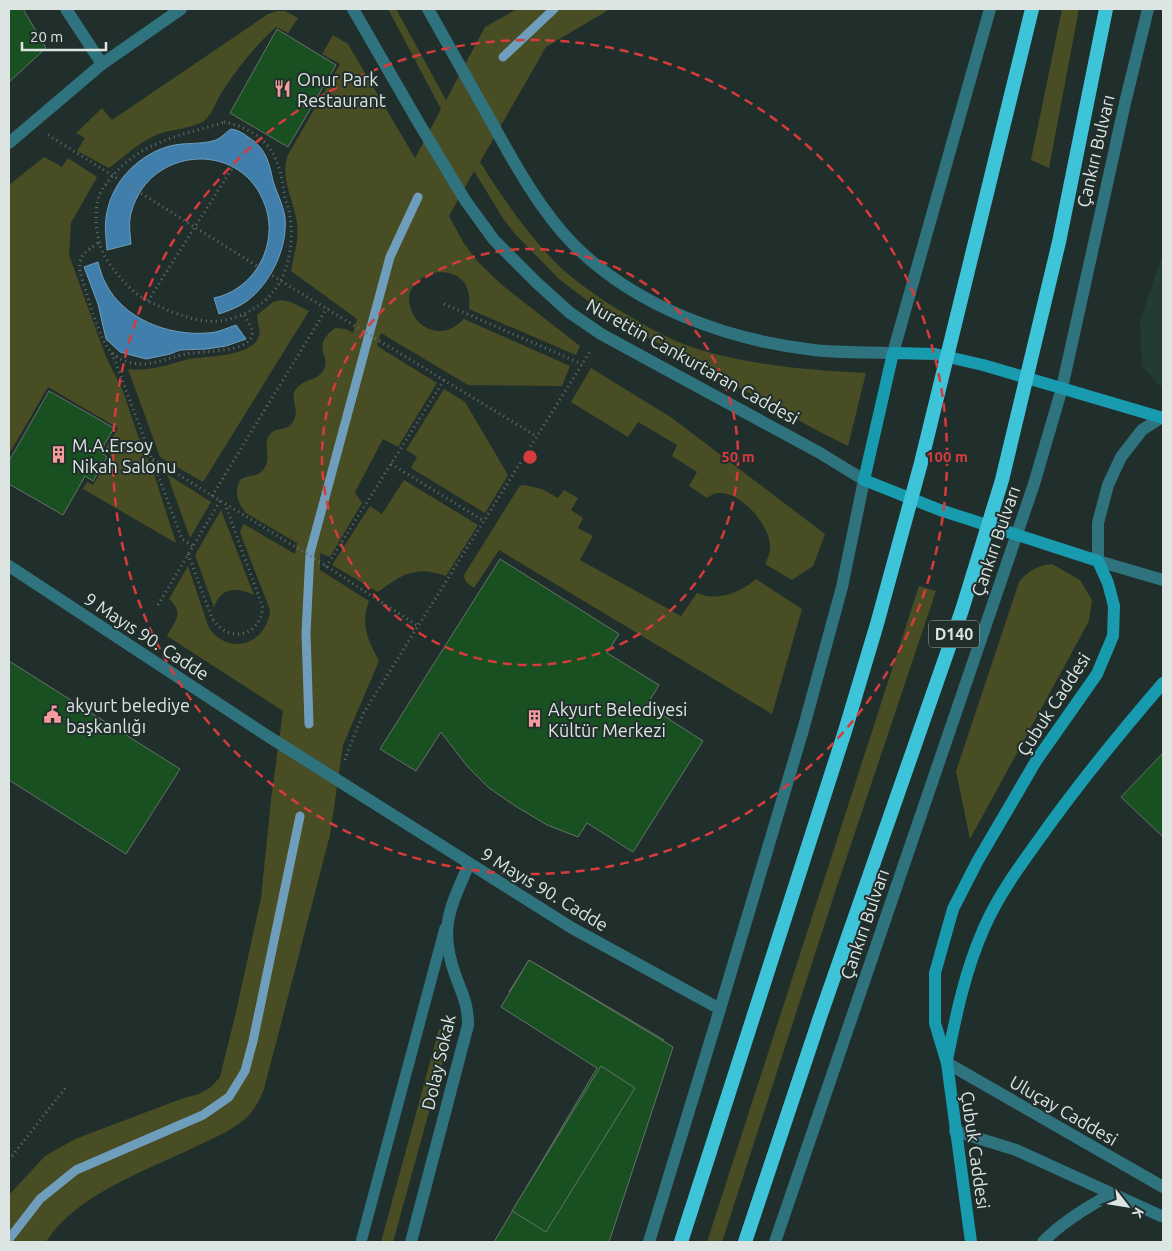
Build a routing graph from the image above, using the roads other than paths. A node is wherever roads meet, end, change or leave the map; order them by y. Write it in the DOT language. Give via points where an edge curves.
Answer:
graph roads {
  1 [pos="66,9"];
  2 [pos="181,9"];
  3 [pos="353,9"];
  4 [pos="428,9"];
  5 [pos="990,9"];
  6 [pos="1032,9"];
  7 [pos="1106,9"];
  8 [pos="1148,9"];
  9 [pos="102,64"];
  10 [pos="9,143"];
  11 [pos="893,352"];
  12 [pos="1062,388"];
  13 [pos="1162,418"];
  14 [pos="864,480"];
  15 [pos="1017,535"];
  16 [pos="1098,561"];
  17 [pos="9,566"];
  18 [pos="1163,580"];
  19 [pos="1163,683"];
  20 [pos="469,864"];
  21 [pos="447,922"];
  22 [pos="720,1009"];
  23 [pos="947,1063"];
  24 [pos="955,1131"];
  25 [pos="1163,1188"];
  26 [pos="1111,1194"];
  27 [pos="1163,1216"];
  28 [pos="361,1242"];
  29 [pos="411,1242"];
  30 [pos="649,1242"];
  31 [pos="681,1242"];
  32 [pos="745,1242"];
  33 [pos="775,1242"];
  34 [pos="971,1242"];
  35 [pos="1043,1242"];
  1 -- 9 [label="street"];
  2 -- 9 [label="street"];
  3 -- 14 [label="street, Nurettin Cankurtaran Caddesi" via="465,200 494,240 537,283 569,312 601,334"];
  4 -- 11 [label="street, Nurettin Cankurtaran Caddesi" via="501,139 547,211 575,246 611,277 642,297 687,318 733,333 814,350"];
  5 -- 11 [label="street"];
  6 -- 31 [label="highway, bridge" via="922,463 878,624"];
  7 -- 32 [label="highway, Çankırı Bulvarı / D140, bridge" via="1059,242 1002,480 962,610"];
  8 -- 12 [label="street, Çankırı Bulvarı"];
  9 -- 10 [label="street"];
  11 -- 12 [label="main road" via="935,354"];
  11 -- 14 [label="main road"];
  12 -- 13 [label="main road"];
  12 -- 15 [label="street, Çankırı Bulvarı"];
  13 -- 16 [label="street" via="1142,430 1121,457 1108,485 1098,523"];
  14 -- 15 [label="main road" via="940,510"];
  14 -- 22 [label="street" via="842,587"];
  15 -- 16 [label="main road"];
  15 -- 33 [label="street, Çankırı Bulvarı"];
  16 -- 18 [label="street"];
  16 -- 23 [label="main road, Çubuk Caddesi" via="1114,606 1112,636 1097,674 1036,761 953,909 935,973 935,1023"];
  17 -- 20 [label="street, 9 Mayıs 90. Cadde"];
  19 -- 23 [label="main road, Çubuk Caddesi" via="1056,815 1010,880 984,928 962,988"];
  20 -- 21 [label="street, Dolay Sokak"];
  20 -- 22 [label="street, 9 Mayıs 90. Cadde" via="572,928"];
  21 -- 28 [label="lane"];
  21 -- 29 [label="street, Dolay Sokak" via="446,940 468,1008 468,1025"];
  22 -- 30 [label="street"];
  23 -- 24 [label="main road, Çubuk Caddesi"];
  23 -- 25 [label="street, Uluçay Caddesi"];
  24 -- 26 [label="street" via="1016,1150"];
  24 -- 34 [label="main road, Çubuk Caddesi"];
  26 -- 27 [label="street"];
  26 -- 35 [label="street" via="1080,1212"];
}
